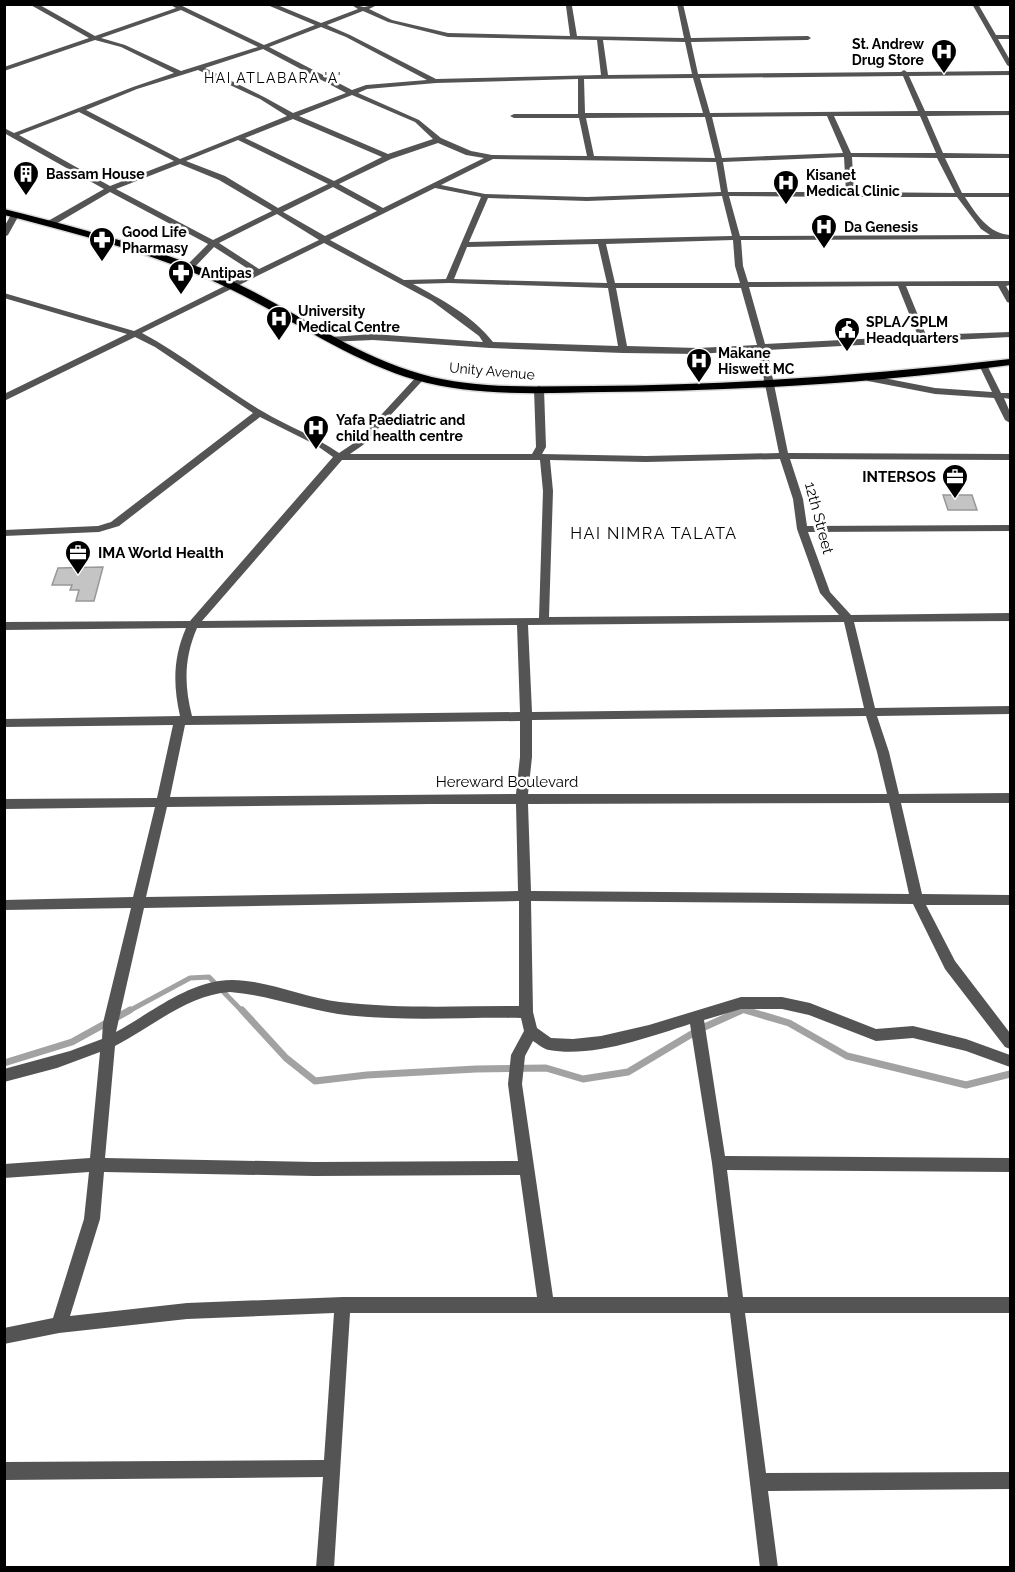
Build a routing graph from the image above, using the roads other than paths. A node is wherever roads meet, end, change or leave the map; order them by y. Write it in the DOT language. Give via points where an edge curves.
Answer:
graph roads {
  1 [pos="32,4"];
  2 [pos="172,4"];
  3 [pos="191,4"];
  4 [pos="268,4"];
  5 [pos="352,4"];
  6 [pos="376,4"];
  7 [pos="461,4"];
  8 [pos="643,4"];
  9 [pos="680,4"];
  10 [pos="745,4"];
  11 [pos="786,4"];
  12 [pos="975,4"];
  13 [pos="543,5"];
  14 [pos="569,5"];
  15 [pos="180,8"];
  16 [pos="365,10"];
  17 [pos="322,26"];
  18 [pos="995,37"];
  19 [pos="1011,37"];
  20 [pos="95,38"];
  21 [pos="808,38"];
  22 [pos="574,39"];
  23 [pos="600,39"];
  24 [pos="687,40"];
  25 [pos="264,47"];
  26 [pos="1011,65"];
  27 [pos="197,67"];
  28 [pos="4,69"];
  29 [pos="904,72"];
  30 [pos="179,73"];
  31 [pos="1011,73"];
  32 [pos="695,74"];
  33 [pos="605,76"];
  34 [pos="581,77"];
  35 [pos="436,81"];
  36 [pos="350,92"];
  37 [pos="79,109"];
  38 [pos="1011,113"];
  39 [pos="830,114"];
  40 [pos="921,114"];
  41 [pos="291,115"];
  42 [pos="706,115"];
  43 [pos="514,116"];
  44 [pos="582,116"];
  45 [pos="4,130"];
  46 [pos="14,135"];
  47 [pos="238,138"];
  48 [pos="438,140"];
  49 [pos="848,155"];
  50 [pos="941,155"];
  51 [pos="1011,156"];
  52 [pos="388,157"];
  53 [pos="492,157"];
  54 [pos="591,158"];
  55 [pos="719,160"];
  56 [pos="179,161"];
  57 [pos="334,184"];
  58 [pos="436,186"];
  59 [pos="110,189"];
  60 [pos="725,194"];
  61 [pos="960,195"];
  62 [pos="1011,195"];
  63 [pos="485,196"];
  64 [pos="850,196"];
  65 [pos="384,211"];
  66 [pos="276,212"];
  67 [pos="8,214"];
  68 [pos="51,223"];
  69 [pos="4,235"];
  70 [pos="1000,237"];
  71 [pos="1011,237"];
  72 [pos="737,238"];
  73 [pos="324,240"];
  74 [pos="213,243"];
  75 [pos="602,243"];
  76 [pos="1011,243"];
  77 [pos="463,245"];
  78 [pos="189,268"];
  79 [pos="260,273"];
  80 [pos="448,281"];
  81 [pos="405,282"];
  82 [pos="1006,283"];
  83 [pos="901,284"];
  84 [pos="745,285"];
  85 [pos="233,286"];
  86 [pos="612,286"];
  87 [pos="4,295"];
  88 [pos="1011,300"];
  89 [pos="136,334"];
  90 [pos="1011,335"];
  91 [pos="923,338"];
  92 [pos="331,340"];
  93 [pos="490,345"];
  94 [pos="762,348"];
  95 [pos="623,350"];
  96 [pos="1011,362"];
  97 [pos="983,365"];
  98 [pos="420,378"];
  99 [pos="868,378"];
  100 [pos="768,385"];
  101 [pos="539,390"];
  102 [pos="999,396"];
  103 [pos="1011,396"];
  104 [pos="4,398"];
  105 [pos="259,413"];
  106 [pos="1011,420"];
  107 [pos="784,456"];
  108 [pos="339,457"];
  109 [pos="540,457"];
  110 [pos="1011,457"];
  111 [pos="1011,528"];
  112 [pos="802,529"];
  113 [pos="4,533"];
  114 [pos="1011,617"];
  115 [pos="848,618"];
  116 [pos="522,621"];
  117 [pos="544,621"];
  118 [pos="193,624"];
  119 [pos="4,626"];
  120 [pos="1011,710"];
  121 [pos="870,711"];
  122 [pos="526,715"];
  123 [pos="184,720"];
  124 [pos="4,723"];
  125 [pos="1011,798"];
  126 [pos="522,799"];
  127 [pos="892,799"];
  128 [pos="161,803"];
  129 [pos="4,804"];
  130 [pos="525,896"];
  131 [pos="917,899"];
  132 [pos="1011,900"];
  133 [pos="139,902"];
  134 [pos="4,905"];
  135 [pos="526,1012"];
  136 [pos="696,1016"];
  137 [pos="531,1031"];
  138 [pos="1011,1042"];
  139 [pos="108,1043"];
  140 [pos="1011,1061"];
  141 [pos="4,1076"];
  142 [pos="719,1163"];
  143 [pos="95,1165"];
  144 [pos="1011,1165"];
  145 [pos="527,1168"];
  146 [pos="4,1171"];
  147 [pos="343,1305"];
  148 [pos="546,1305"];
  149 [pos="1011,1305"];
  150 [pos="737,1306"];
  151 [pos="59,1324"];
  152 [pos="4,1336"];
  153 [pos="333,1468"];
  154 [pos="4,1471"];
  155 [pos="1011,1481"];
  156 [pos="760,1482"];
  157 [pos="325,1568"];
  158 [pos="769,1568"];
  1 -- 20 [label="street"];
  2 -- 15 [label="street"];
  3 -- 15 [label="street"];
  4 -- 17 [label="street"];
  5 -- 16 [label="street"];
  6 -- 16 [label="street"];
  7 -- 13 [label="street"];
  8 -- 14 [label="street"];
  9 -- 24 [label="street, 12th Street"];
  10 -- 11 [label="street"];
  12 -- 18 [label="street"];
  13 -- 14 [label="street"];
  14 -- 22 [label="street"];
  15 -- 20 [label="street"];
  15 -- 25 [label="street"];
  16 -- 17 [label="street"];
  16 -- 22 [label="street" via="448,35"];
  17 -- 25 [label="street"];
  17 -- 35 [label="street"];
  18 -- 19 [label="street"];
  18 -- 26 [label="street"];
  20 -- 28 [label="street"];
  20 -- 30 [label="street" via="123,46"];
  21 -- 24 [label="street"];
  22 -- 23 [label="street"];
  23 -- 24 [label="street"];
  23 -- 33 [label="street"];
  24 -- 32 [label="street, 12th Street"];
  25 -- 27 [label="street"];
  25 -- 36 [label="street"];
  27 -- 30 [label="street"];
  27 -- 41 [label="street"];
  29 -- 31 [label="street"];
  29 -- 32 [label="street"];
  29 -- 40 [label="street"];
  30 -- 37 [label="street"];
  32 -- 33 [label="street"];
  32 -- 42 [label="street, 12th Street"];
  33 -- 34 [label="street"];
  34 -- 35 [label="street"];
  34 -- 44 [label="street"];
  35 -- 36 [label="street" via="377,85"];
  36 -- 41 [label="street"];
  36 -- 48 [label="street" via="417,121"];
  37 -- 46 [label="street"];
  37 -- 56 [label="street"];
  38 -- 40 [label="street"];
  39 -- 40 [label="street"];
  39 -- 42 [label="street"];
  39 -- 49 [label="street"];
  40 -- 50 [label="street"];
  41 -- 47 [label="street"];
  41 -- 52 [label="street"];
  42 -- 44 [label="street"];
  42 -- 55 [label="street, 12th Street"];
  43 -- 44 [label="street"];
  44 -- 54 [label="street"];
  45 -- 46 [label="street"];
  46 -- 59 [label="street"];
  47 -- 56 [label="street"];
  47 -- 57 [label="street"];
  48 -- 52 [label="street"];
  48 -- 53 [label="street"];
  49 -- 50 [label="street"];
  49 -- 55 [label="street"];
  49 -- 64 [label="street"];
  50 -- 51 [label="street"];
  50 -- 61 [label="street"];
  52 -- 57 [label="street"];
  53 -- 54 [label="street"];
  53 -- 58 [label="street"];
  54 -- 55 [label="street"];
  55 -- 60 [label="street, 12th Street"];
  56 -- 59 [label="street"];
  56 -- 66 [label="street" via="222,178"];
  57 -- 65 [label="street"];
  57 -- 66 [label="street"];
  58 -- 63 [label="street"];
  58 -- 65 [label="street"];
  59 -- 68 [label="street"];
  59 -- 74 [label="street"];
  60 -- 63 [label="street" via="586,199"];
  60 -- 64 [label="street"];
  60 -- 72 [label="street, 12th Street"];
  61 -- 62 [label="street"];
  61 -- 64 [label="street"];
  61 -- 70 [label="street" via="981,226"];
  63 -- 77 [label="street"];
  65 -- 73 [label="street"];
  66 -- 73 [label="street"];
  66 -- 74 [label="street"];
  67 -- 68 [label="main road, Unity Avenue"];
  67 -- 69 [label="street"];
  68 -- 78 [label="main road, Unity Avenue"];
  70 -- 71 [label="street"];
  70 -- 72 [label="street"];
  70 -- 76 [label="street"];
  72 -- 75 [label="street"];
  72 -- 84 [label="street, 12th Street"];
  73 -- 79 [label="street"];
  73 -- 81 [label="street"];
  74 -- 78 [label="street"];
  74 -- 79 [label="street"];
  75 -- 77 [label="street"];
  75 -- 86 [label="street"];
  77 -- 80 [label="street"];
  78 -- 85 [label="main road, Unity Avenue"];
  79 -- 85 [label="street"];
  80 -- 81 [label="street"];
  80 -- 86 [label="street"];
  81 -- 93 [label="street" via="461,317"];
  82 -- 83 [label="street"];
  82 -- 88 [label="street"];
  83 -- 84 [label="street"];
  83 -- 91 [label="street"];
  84 -- 86 [label="street"];
  84 -- 94 [label="street, 12th Street"];
  85 -- 89 [label="street"];
  85 -- 92 [label="main road, Unity Avenue"];
  86 -- 95 [label="street"];
  87 -- 89 [label="street"];
  89 -- 104 [label="street"];
  89 -- 105 [label="street"];
  90 -- 91 [label="street"];
  91 -- 94 [label="street"];
  92 -- 93 [label="street" via="373,337"];
  92 -- 98 [label="main road, Unity Avenue"];
  93 -- 95 [label="street"];
  94 -- 95 [label="street"];
  94 -- 100 [label="street, 12th Street"];
  96 -- 97 [label="main road, Unity Avenue"];
  97 -- 99 [label="main road, Unity Avenue"];
  97 -- 102 [label="street"];
  98 -- 101 [label="main road, Unity Avenue" via="471,387"];
  98 -- 108 [label="street" via="360,443"];
  99 -- 100 [label="main road, Unity Avenue"];
  99 -- 102 [label="street" via="924,390"];
  100 -- 101 [label="main road, Unity Avenue"];
  100 -- 107 [label="street, 12th Street"];
  101 -- 109 [label="street"];
  102 -- 103 [label="street"];
  102 -- 106 [label="street"];
  105 -- 108 [label="street"];
  105 -- 113 [label="street" via="115,524 99,530"];
  107 -- 109 [label="street"];
  107 -- 110 [label="street"];
  107 -- 112 [label="street, 12th Street" via="798,499"];
  108 -- 109 [label="street"];
  108 -- 118 [label="street"];
  109 -- 117 [label="street" via="548,491"];
  111 -- 112 [label="street"];
  112 -- 115 [label="street, 12th Street" via="825,593"];
  114 -- 115 [label="street"];
  115 -- 117 [label="street"];
  115 -- 121 [label="street, 12th Street"];
  116 -- 117 [label="street"];
  116 -- 118 [label="street"];
  116 -- 122 [label="street"];
  118 -- 119 [label="street"];
  118 -- 123 [label="street" via="184,642 180,668"];
  120 -- 121 [label="street"];
  121 -- 122 [label="street"];
  121 -- 127 [label="street, 12th Street"];
  122 -- 123 [label="street"];
  122 -- 126 [label="street"];
  123 -- 124 [label="street"];
  123 -- 128 [label="street"];
  125 -- 127 [label="street, Hereward Boulevard"];
  126 -- 127 [label="street, Hereward Boulevard"];
  126 -- 128 [label="street, Hereward Boulevard"];
  126 -- 130 [label="street"];
  127 -- 131 [label="street, 12th Street"];
  128 -- 129 [label="street, Hereward Boulevard"];
  128 -- 133 [label="street"];
  130 -- 131 [label="street"];
  130 -- 133 [label="street"];
  130 -- 135 [label="street"];
  131 -- 132 [label="street"];
  131 -- 138 [label="street, 12th Street" via="950,965"];
  133 -- 134 [label="street"];
  133 -- 139 [label="street"];
  135 -- 137 [label="street"];
  135 -- 139 [label="street" via="365,1010 312,1004 240,986 219,986 189,997"];
  136 -- 137 [label="street" via="649,1031 573,1045 548,1044"];
  136 -- 140 [label="street" via="741,1003 782,1003 876,1035 913,1032"];
  136 -- 142 [label="street"];
  137 -- 145 [label="street" via="519,1055 515,1084"];
  139 -- 141 [label="street"];
  139 -- 143 [label="street"];
  142 -- 144 [label="street"];
  142 -- 150 [label="street"];
  143 -- 145 [label="street"];
  143 -- 146 [label="street"];
  143 -- 151 [label="street" via="92,1219"];
  145 -- 148 [label="street"];
  147 -- 148 [label="street"];
  147 -- 151 [label="street" via="187,1311"];
  147 -- 153 [label="street"];
  148 -- 150 [label="street"];
  149 -- 150 [label="street"];
  150 -- 156 [label="street"];
  151 -- 152 [label="street"];
  153 -- 154 [label="street"];
  153 -- 157 [label="street"];
  155 -- 156 [label="street"];
  156 -- 158 [label="street"];
}
